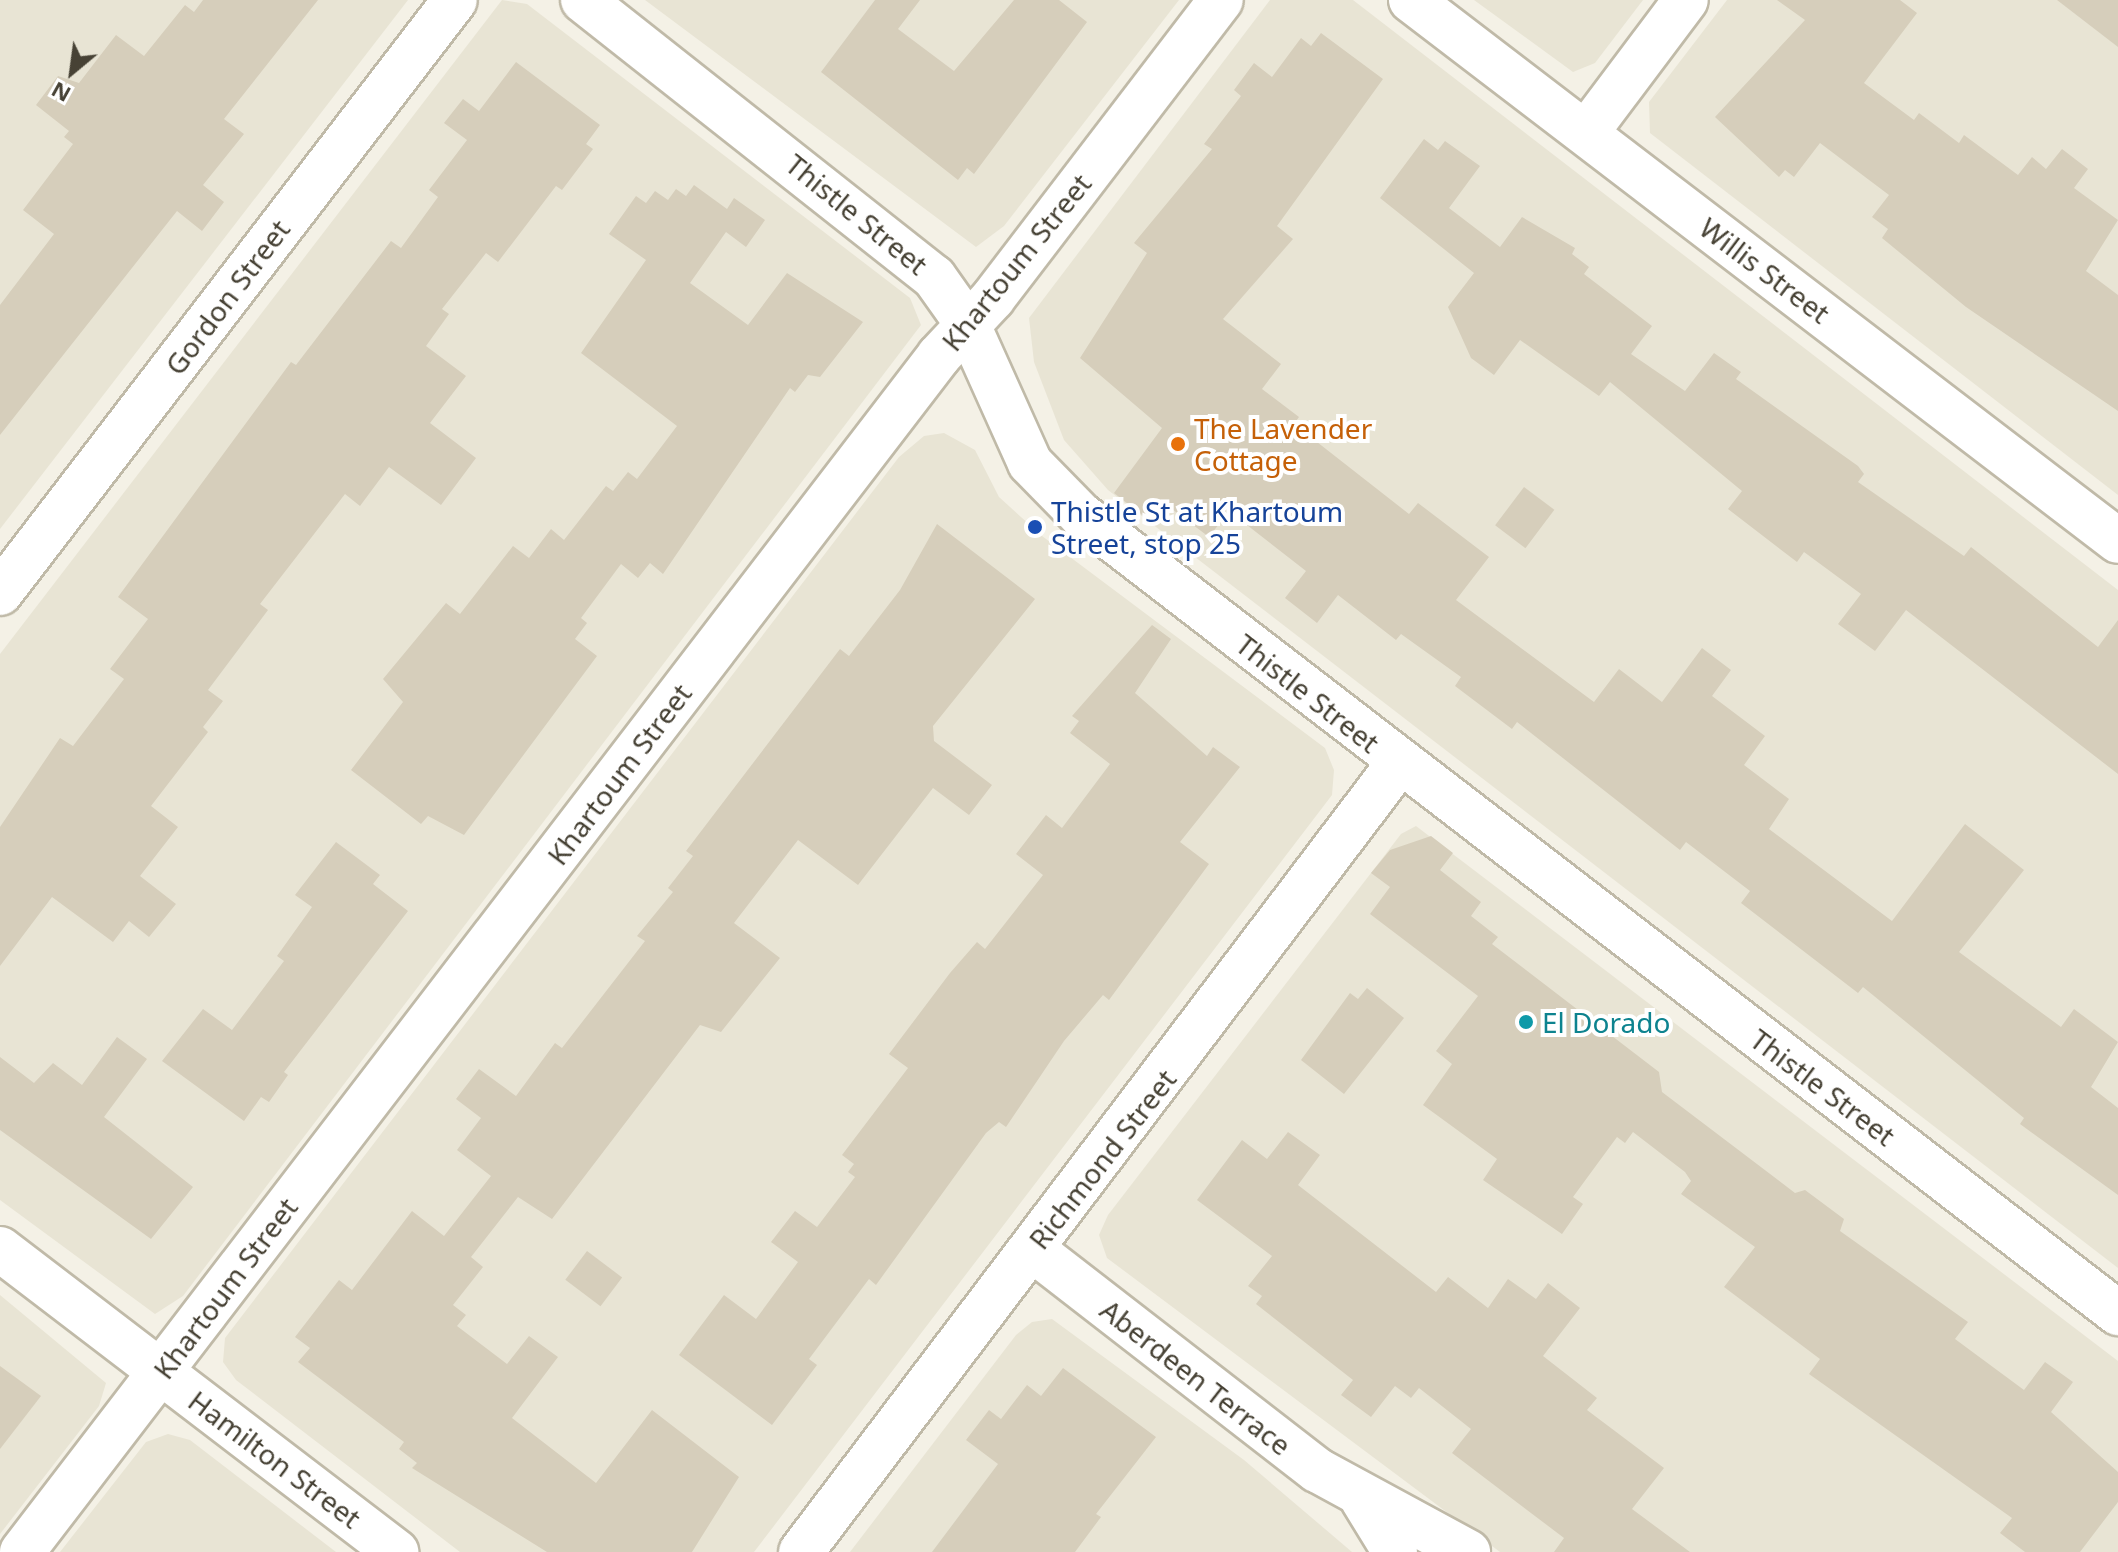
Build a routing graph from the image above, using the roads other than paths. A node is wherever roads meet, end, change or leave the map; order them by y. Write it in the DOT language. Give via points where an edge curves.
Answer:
graph roads {
  1 [pos="455,0"];
  2 [pos="583,0"];
  3 [pos="1221,0"];
  4 [pos="1411,0"];
  5 [pos="1686,0"];
  6 [pos="1586,133"];
  7 [pos="968,325"];
  8 [pos="2118,541"];
  9 [pos="0,593"];
  10 [pos="1399,763"];
  11 [pos="0,1249"];
  12 [pos="1032,1249"];
  13 [pos="2118,1313"];
  14 [pos="161,1371"];
  15 [pos="1363,1500"];
  16 [pos="22,1552"];
  17 [pos="396,1552"];
  18 [pos="801,1552"];
  19 [pos="1395,1552"];
  20 [pos="1468,1552"];
  1 -- 9 [label="street, Gordon Street"];
  2 -- 7 [label="street, Thistle Street" via="912,253"];
  3 -- 7 [label="street, Khartoum Street"];
  4 -- 6 [label="street, Willis Street"];
  5 -- 6 [label="street"];
  6 -- 8 [label="street, Willis Street"];
  7 -- 10 [label="street, Thistle Street" via="1016,439 1043,481"];
  7 -- 14 [label="street, Khartoum Street"];
  10 -- 12 [label="street, Richmond Street"];
  10 -- 13 [label="street, Thistle Street"];
  11 -- 14 [label="street, Hamilton Street"];
  12 -- 15 [label="street, Aberdeen Terrace"];
  12 -- 18 [label="street, Richmond Street"];
  14 -- 16 [label="street, Khartoum Street"];
  14 -- 17 [label="street, Hamilton Street"];
  15 -- 19 [label="street, Aberdeen Terrace"];
  15 -- 20 [label="street, Aberdeen Terrace" via="1424,1522"];
}
